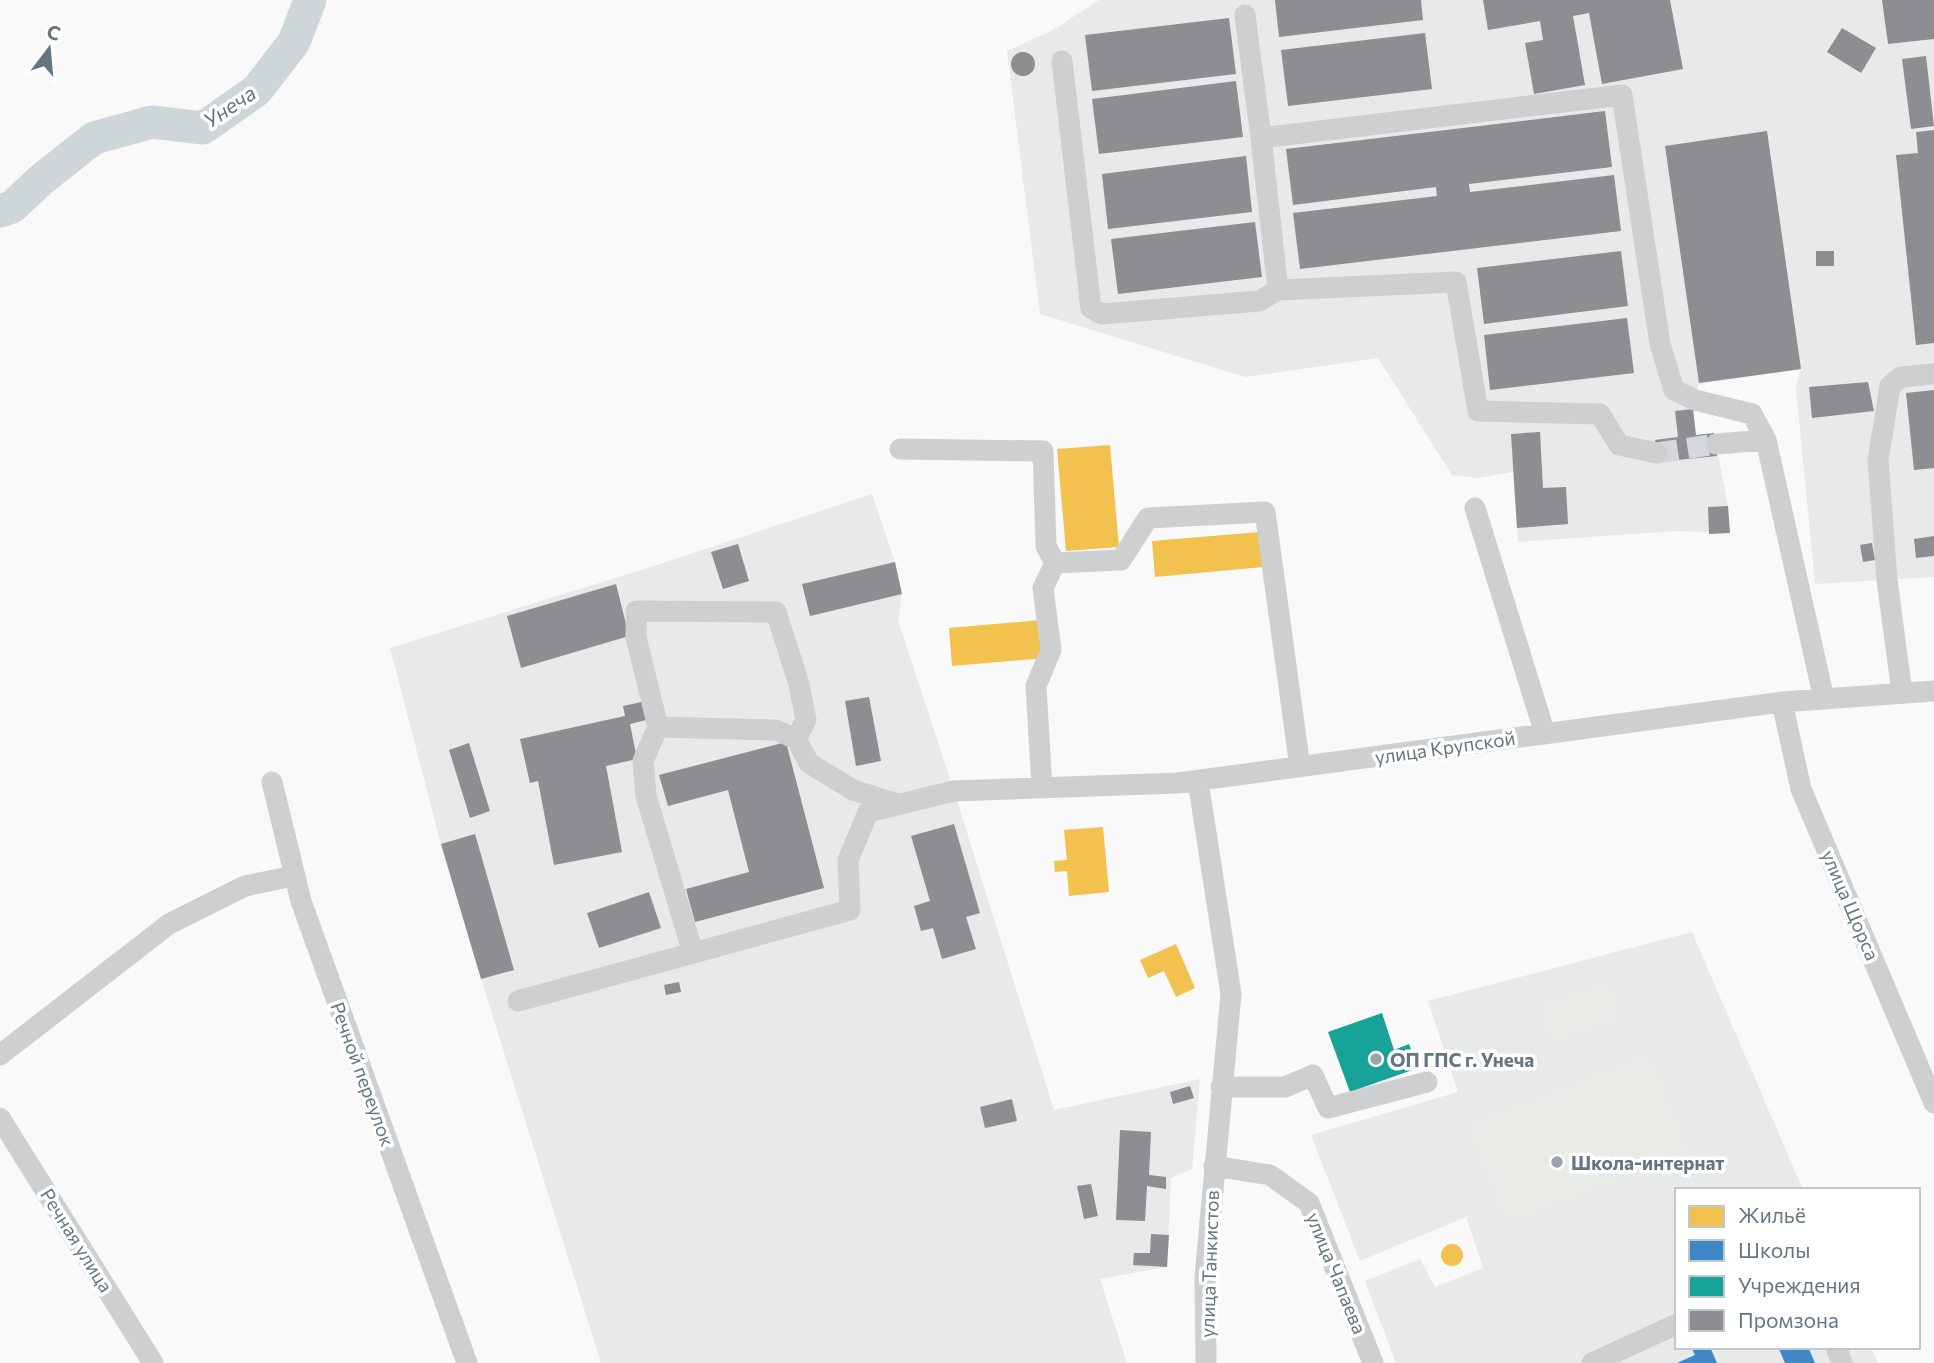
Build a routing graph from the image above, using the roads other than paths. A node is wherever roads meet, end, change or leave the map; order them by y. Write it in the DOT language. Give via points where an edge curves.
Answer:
graph roads {
  1 [pos="1245,15"];
  2 [pos="1062,61"];
  3 [pos="1261,138"];
  4 [pos="1278,290"];
  5 [pos="1934,374"];
  6 [pos="1766,440"];
  7 [pos="1716,444"];
  8 [pos="900,449"];
  9 [pos="1657,453"];
  10 [pos="1475,508"];
  11 [pos="1055,564"];
  12 [pos="1934,691"];
  13 [pos="1902,693"];
  14 [pos="1825,699"];
  15 [pos="1782,702"];
  16 [pos="658,727"];
  17 [pos="1545,734"];
  18 [pos="796,739"];
  19 [pos="1300,767"];
  20 [pos="1198,781"];
  21 [pos="272,782"];
  22 [pos="1042,788"];
  23 [pos="899,804"];
  24 [pos="293,876"];
  25 [pos="693,953"];
  26 [pos="518,1001"];
  27 [pos="0,1055"];
  28 [pos="1427,1082"];
  29 [pos="1222,1087"];
  30 [pos="1934,1103"];
  31 [pos="0,1118"];
  32 [pos="1214,1166"];
  33 [pos="1675,1325"];
  34 [pos="153,1363"];
  35 [pos="467,1363"];
  36 [pos="1206,1363"];
  37 [pos="1373,1363"];
  38 [pos="1592,1363"];
  1 -- 3 [label="street"];
  2 -- 4 [label="street" via="1091,308 1102,314 1259,301"];
  3 -- 4 [label="street"];
  3 -- 6 [label="street" via="1622,95 1660,344 1674,390 1752,414"];
  4 -- 9 [label="street" via="1456,282 1478,411 1600,414 1619,444"];
  5 -- 13 [label="street" via="1902,377 1890,386 1878,460"];
  6 -- 7 [label="street"];
  6 -- 14 [label="street"];
  8 -- 11 [label="street" via="1043,451 1046,546"];
  10 -- 17 [label="street"];
  11 -- 19 [label="street" via="1121,561 1148,518 1265,512"];
  11 -- 22 [label="street" via="1043,588 1051,650 1036,685"];
  12 -- 13 [label="street, улица Крупской"];
  13 -- 14 [label="street, улица Крупской"];
  14 -- 15 [label="street, улица Крупской"];
  15 -- 17 [label="street, улица Крупской"];
  15 -- 30 [label="street, улица Щорса" via="1801,789"];
  16 -- 18 [label="street" via="776,730"];
  16 -- 18 [label="street" via="636,637 636,611 776,612 806,720"];
  16 -- 25 [label="street" via="643,761 646,796"];
  17 -- 19 [label="street, улица Крупской"];
  18 -- 23 [label="street" via="810,764 853,790"];
  19 -- 20 [label="street, улица Крупской"];
  20 -- 22 [label="street, улица Крупской"];
  20 -- 29 [label="street, улица Танкистов" via="1231,993"];
  21 -- 24 [label="street, Речной переулок"];
  22 -- 23 [label="street, улица Крупской" via="954,791"];
  23 -- 25 [label="street, улица Крупской" via="868,812 848,860 850,910"];
  24 -- 27 [label="street" via="245,886 169,924"];
  24 -- 35 [label="street, Речной переулок"];
  25 -- 26 [label="street"];
  28 -- 29 [label="street" via="1328,1108 1313,1075 1285,1087"];
  29 -- 32 [label="street, улица Танкистов"];
  31 -- 34 [label="street, Речная улица"];
  32 -- 36 [label="street, улица Танкистов" via="1205,1277"];
  32 -- 37 [label="street, улица Чапаева" via="1270,1174 1309,1202"];
  33 -- 38 [label="street"];
}
